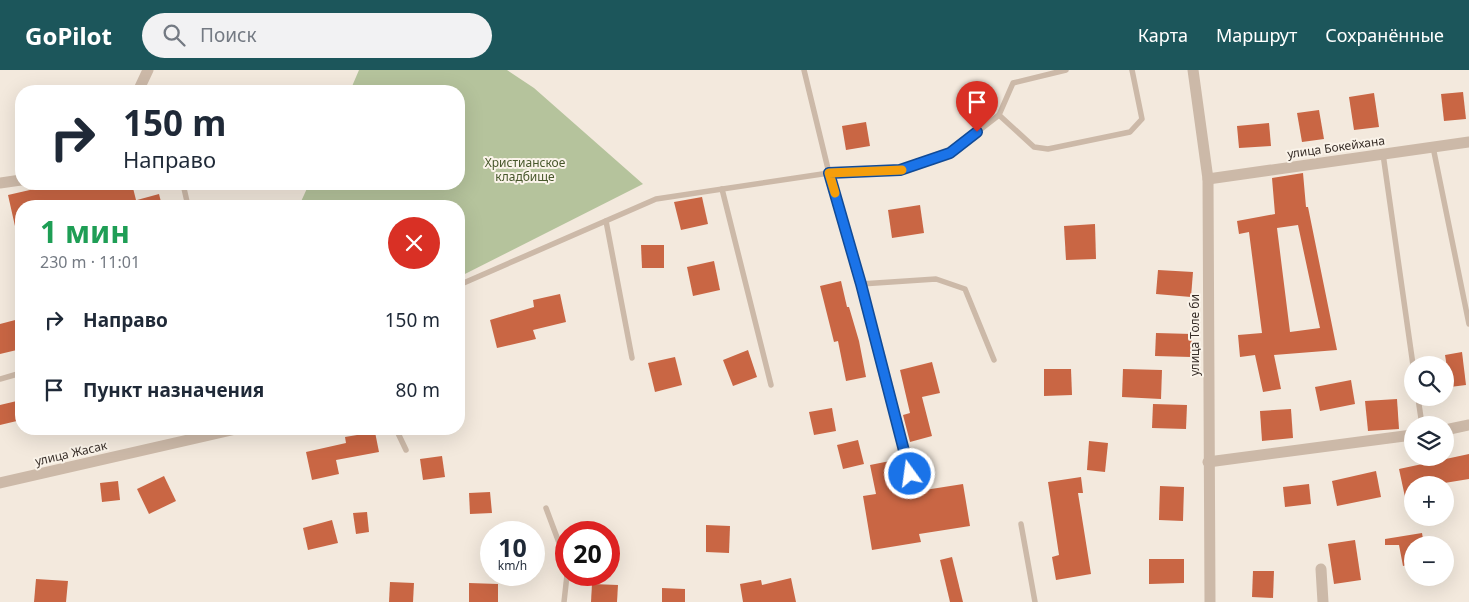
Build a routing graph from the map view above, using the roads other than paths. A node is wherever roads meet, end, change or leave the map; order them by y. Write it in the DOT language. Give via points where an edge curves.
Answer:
graph roads {
  1 [pos="148,70"];
  2 [pos="804,70"];
  3 [pos="1066,70"];
  4 [pos="1132,70"];
  5 [pos="1192,70"];
  6 [pos="141,85"];
  7 [pos="999,115"];
  8 [pos="1469,142"];
  9 [pos="1434,147"];
  10 [pos="1383,154"];
  11 [pos="829,173"];
  12 [pos="1208,179"];
  13 [pos="15,181"];
  14 [pos="0,183"];
  15 [pos="722,189"];
  16 [pos="606,221"];
  17 [pos="465,282"];
  18 [pos="861,284"];
  19 [pos="1469,324"];
  20 [pos="1413,356"];
  21 [pos="632,358"];
  22 [pos="994,360"];
  23 [pos="15,374"];
  24 [pos="0,378"];
  25 [pos="771,385"];
  26 [pos="1469,425"];
  27 [pos="1454,428"];
  28 [pos="207,435"];
  29 [pos="399,435"];
  30 [pos="1404,437"];
  31 [pos="406,450"];
  32 [pos="1208,462"];
  33 [pos="910,474"];
  34 [pos="0,483"];
  35 [pos="546,508"];
  36 [pos="1021,524"];
  37 [pos="555,532"];
  38 [pos="1321,569"];
  39 [pos="566,586"];
  40 [pos="564,602"];
  41 [pos="1035,602"];
  42 [pos="1210,602"];
  43 [pos="1322,602"];
  1 -- 6 [label="street"];
  2 -- 11 [label="lane"];
  3 -- 7 [label="lane" via="1013,83"];
  4 -- 7 [label="lane" via="1142,119 1130,132 1048,149 1034,147"];
  5 -- 12 [label="street, улица Толе би"];
  7 -- 11 [label="lane" via="950,153 900,170"];
  8 -- 9 [label="street, улица Бокейхана"];
  9 -- 10 [label="street, улица Бокейхана"];
  9 -- 19 [label="lane"];
  10 -- 12 [label="street, улица Бокейхана"];
  10 -- 20 [label="lane"];
  11 -- 15 [label="lane"];
  11 -- 18 [label="lane"];
  12 -- 32 [label="street, улица Толе би"];
  13 -- 14 [label="street"];
  15 -- 16 [label="lane" via="656,199"];
  15 -- 25 [label="lane"];
  16 -- 17 [label="lane"];
  16 -- 21 [label="lane"];
  18 -- 22 [label="lane" via="936,280 965,290"];
  18 -- 33 [label="lane"];
  23 -- 24 [label="lane"];
  26 -- 27 [label="street"];
  28 -- 34 [label="street, улица Жасак"];
  29 -- 31 [label="lane"];
  30 -- 32 [label="street"];
  32 -- 42 [label="street, улица Толе би"];
  35 -- 37 [label="lane"];
  36 -- 41 [label="lane"];
  38 -- 43 [label="street"];
  39 -- 40 [label="lane"];
}
